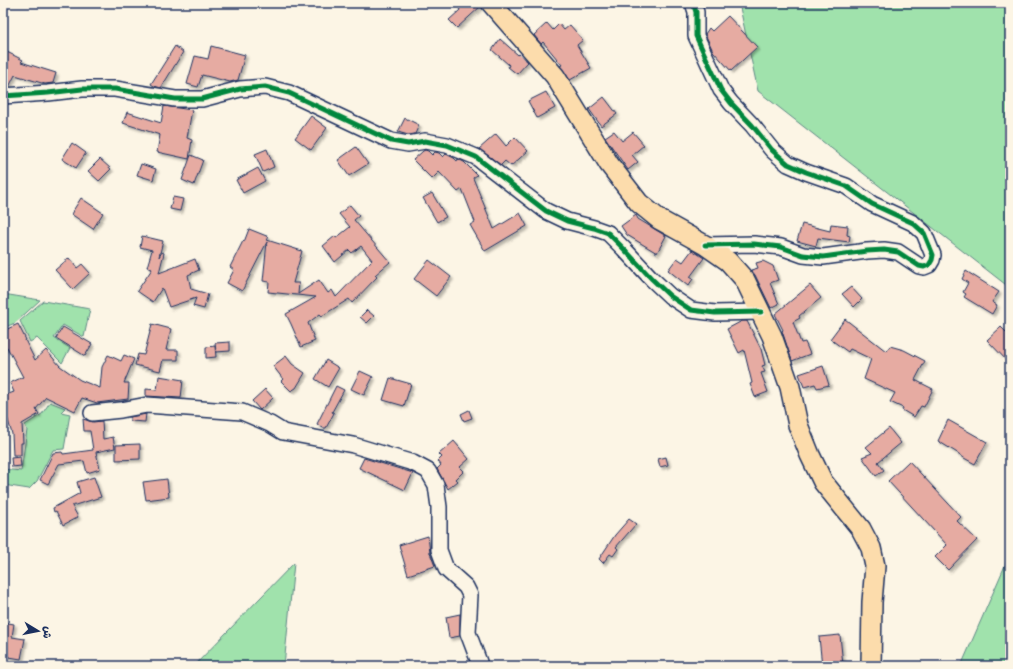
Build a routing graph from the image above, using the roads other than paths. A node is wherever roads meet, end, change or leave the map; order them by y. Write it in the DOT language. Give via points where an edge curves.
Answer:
graph roads {
  1 [pos="491,3"];
  2 [pos="693,3"];
  3 [pos="3,96"];
  4 [pos="705,245"];
  5 [pos="761,312"];
  6 [pos="92,413"];
  7 [pos="478,666"];
  8 [pos="871,666"];
  1 -- 4 [label="main road" via="556,76 609,164 639,203 660,220"];
  2 -- 4 [label="street" via="696,12 696,36 718,84 772,150 788,164 846,186 872,204 913,223 924,233 933,255 929,265 924,267 898,252 884,250 823,257 803,255 781,247 754,244"];
  3 -- 5 [label="street" via="82,89 115,89 175,99 202,99 240,89 265,87 289,93 391,141 408,144 425,141 447,145 476,157 546,211 567,221 608,234 670,296 691,310 715,313"];
  4 -- 5 [label="main road" via="728,261 745,280"];
  5 -- 8 [label="main road" via="790,387 798,425 810,455 823,482 861,529 871,548 874,566"];
  6 -- 7 [label="street" via="147,405 242,412 283,432 353,445 413,463 428,471 436,485 439,550 446,569 466,587 470,595 468,632 479,662"];
}
